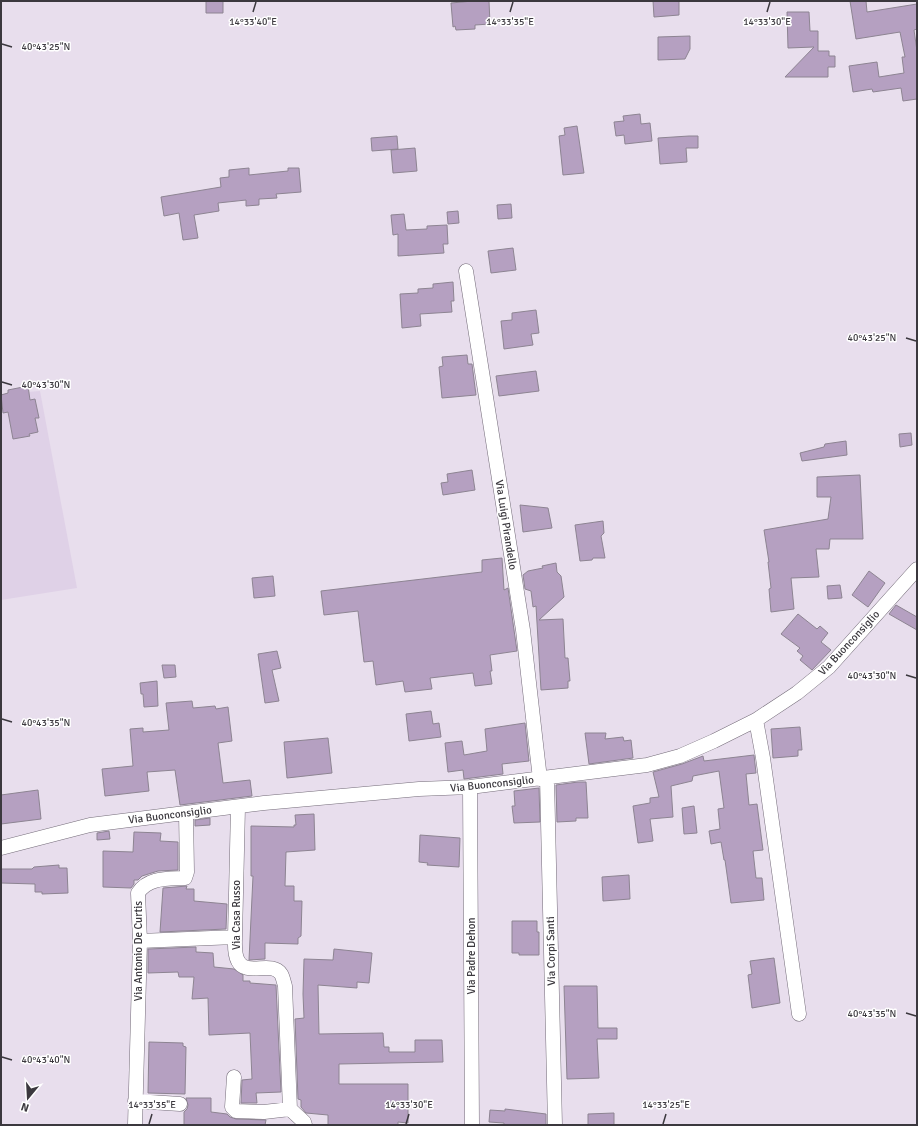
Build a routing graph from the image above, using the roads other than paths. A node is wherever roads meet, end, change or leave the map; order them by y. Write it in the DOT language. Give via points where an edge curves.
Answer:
graph roads {
  1 [pos="466,271"];
  2 [pos="917,569"];
  3 [pos="756,720"];
  4 [pos="544,778"];
  5 [pos="470,787"];
  6 [pos="238,807"];
  7 [pos="186,813"];
  8 [pos="1,848"];
  9 [pos="235,936"];
  10 [pos="140,940"];
  11 [pos="799,1014"];
  12 [pos="234,1077"];
  13 [pos="136,1102"];
  14 [pos="180,1104"];
  15 [pos="290,1109"];
  16 [pos="135,1125"];
  17 [pos="305,1125"];
  18 [pos="472,1125"];
  19 [pos="554,1125"];
  1 -- 4 [label="street, Via Luigi Pirandello"];
  2 -- 3 [label="street, Via Buonconsiglio" via="829,667 797,693"];
  3 -- 4 [label="street, Via Buonconsiglio" via="680,756 646,765"];
  3 -- 11 [label="street"];
  4 -- 5 [label="street, Via Buonconsiglio"];
  4 -- 19 [label="street, Via Corpi Santi"];
  5 -- 6 [label="street, Via Buonconsiglio" via="419,789"];
  5 -- 18 [label="street, Via Padre Dehon"];
  6 -- 7 [label="street, Via Buonconsiglio"];
  6 -- 9 [label="street, Via Casa Russo"];
  7 -- 8 [label="street, Via Buonconsiglio" via="90,825"];
  7 -- 10 [label="street, Via Antonio De Curtis" via="185,878 152,881 138,893"];
  9 -- 10 [label="street"];
  9 -- 15 [label="street, Via Casa Russo" via="238,963 246,968 274,969 281,974 285,986"];
  10 -- 13 [label="street, Via Antonio De Curtis"];
  12 -- 15 [label="street" via="232,1107 236,1111 264,1112"];
  13 -- 14 [label="street"];
  13 -- 16 [label="street, Via Antonio De Curtis"];
  15 -- 17 [label="street"];
}
